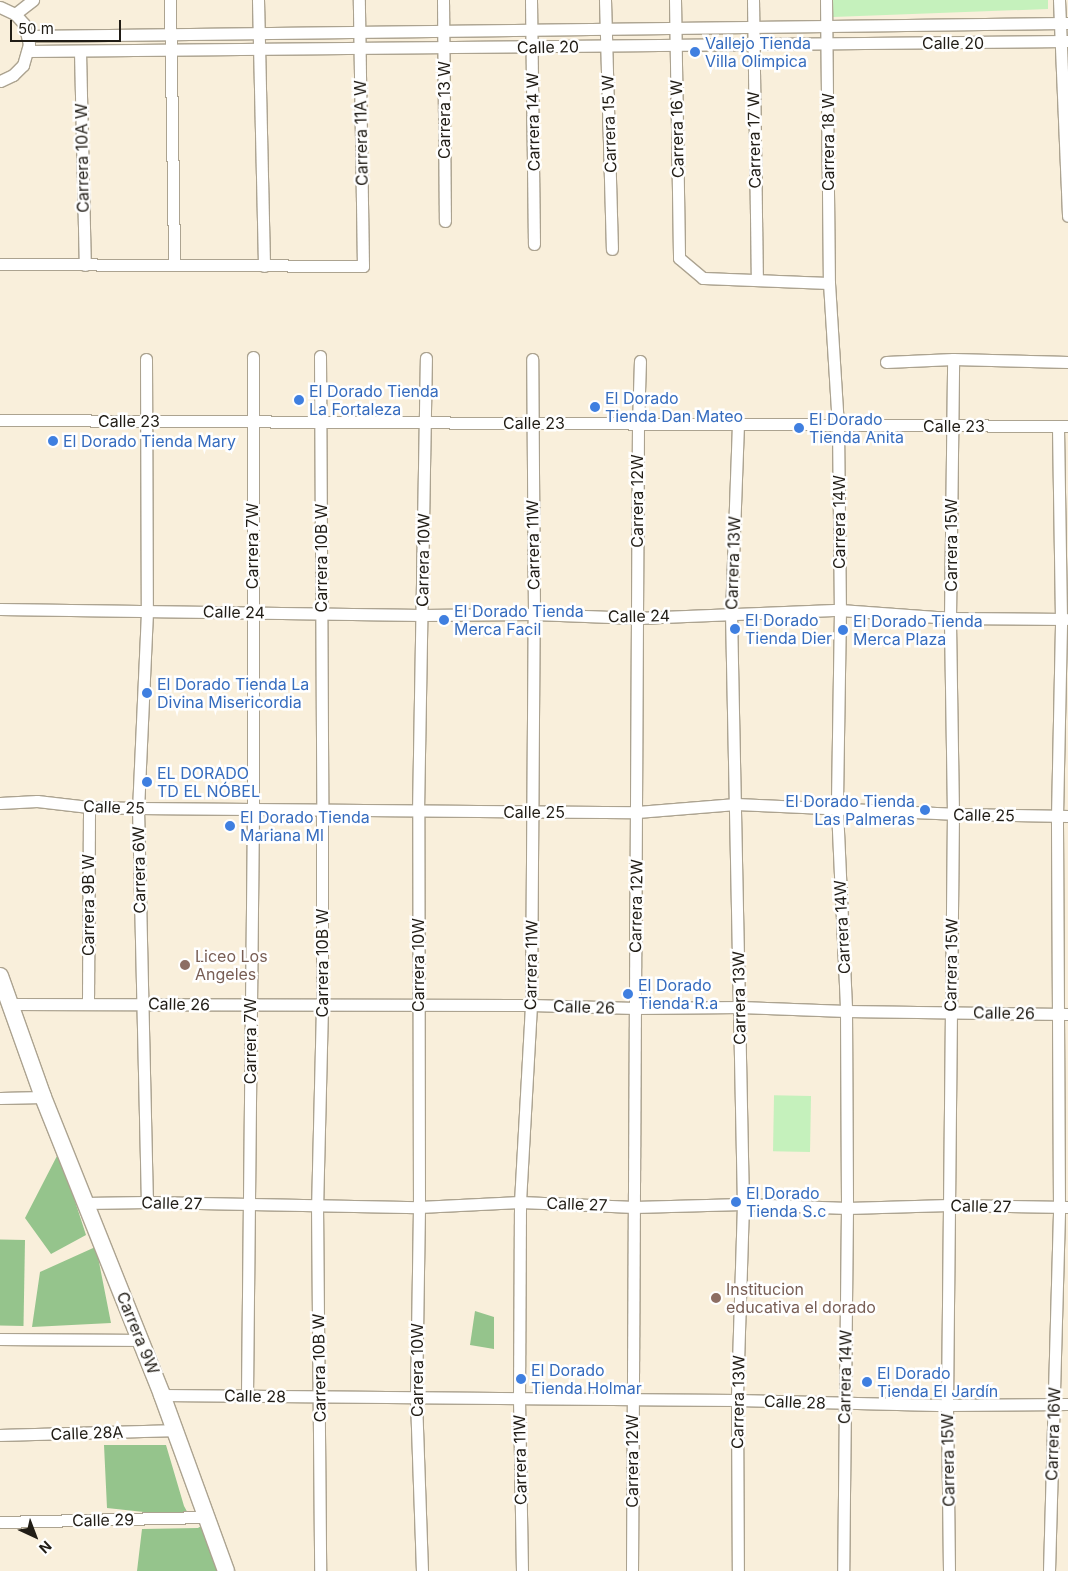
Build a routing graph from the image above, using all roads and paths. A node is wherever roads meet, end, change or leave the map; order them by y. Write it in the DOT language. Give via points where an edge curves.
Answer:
graph roads {
  1 [pos="9,0"];
  2 [pos="32,0"];
  3 [pos="170,0"];
  4 [pos="258,0"];
  5 [pos="359,0"];
  6 [pos="443,0"];
  7 [pos="532,0"];
  8 [pos="605,0"];
  9 [pos="675,0"];
  10 [pos="753,0"];
  11 [pos="826,0"];
  12 [pos="1059,0"];
  13 [pos="0,7"];
  14 [pos="15,14"];
  15 [pos="1064,23"];
  16 [pos="985,24"];
  17 [pos="916,25"];
  18 [pos="826,26"];
  19 [pos="753,27"];
  20 [pos="676,28"];
  21 [pos="606,29"];
  22 [pos="532,30"];
  23 [pos="444,31"];
  24 [pos="359,32"];
  25 [pos="259,33"];
  26 [pos="170,34"];
  27 [pos="28,36"];
  28 [pos="986,42"];
  29 [pos="1065,42"];
  30 [pos="915,43"];
  31 [pos="827,44"];
  32 [pos="676,45"];
  33 [pos="753,45"];
  34 [pos="606,46"];
  35 [pos="532,47"];
  36 [pos="359,48"];
  37 [pos="444,48"];
  38 [pos="259,49"];
  39 [pos="170,50"];
  40 [pos="80,51"];
  41 [pos="28,52"];
  42 [pos="0,81"];
  43 [pos="1068,216"];
  44 [pos="445,221"];
  45 [pos="534,244"];
  46 [pos="612,249"];
  47 [pos="0,264"];
  48 [pos="85,265"];
  49 [pos="174,265"];
  50 [pos="264,266"];
  51 [pos="757,279"];
  52 [pos="829,283"];
  53 [pos="320,356"];
  54 [pos="253,357"];
  55 [pos="426,358"];
  56 [pos="953,358"];
  57 [pos="146,359"];
  58 [pos="532,359"];
  59 [pos="640,361"];
  60 [pos="886,362"];
  61 [pos="1068,362"];
  62 [pos="0,420"];
  63 [pos="146,421"];
  64 [pos="252,421"];
  65 [pos="321,422"];
  66 [pos="425,422"];
  67 [pos="532,423"];
  68 [pos="638,424"];
  69 [pos="738,424"];
  70 [pos="838,425"];
  71 [pos="951,426"];
  72 [pos="1063,426"];
  73 [pos="0,609"];
  74 [pos="840,610"];
  75 [pos="147,612"];
  76 [pos="252,612"];
  77 [pos="731,613"];
  78 [pos="321,614"];
  79 [pos="534,614"];
  80 [pos="422,615"];
  81 [pos="637,618"];
  82 [pos="950,618"];
  83 [pos="1064,619"];
  84 [pos="0,803"];
  85 [pos="736,804"];
  86 [pos="89,807"];
  87 [pos="138,808"];
  88 [pos="253,809"];
  89 [pos="837,809"];
  90 [pos="322,810"];
  91 [pos="418,812"];
  92 [pos="532,812"];
  93 [pos="637,812"];
  94 [pos="953,814"];
  95 [pos="1062,816"];
  96 [pos="0,976"];
  97 [pos="88,1003"];
  98 [pos="10,1004"];
  99 [pos="142,1004"];
  100 [pos="531,1005"];
  101 [pos="251,1006"];
  102 [pos="322,1006"];
  103 [pos="418,1006"];
  104 [pos="740,1007"];
  105 [pos="635,1008"];
  106 [pos="846,1011"];
  107 [pos="951,1012"];
  108 [pos="1062,1014"];
  109 [pos="43,1097"];
  110 [pos="0,1098"];
  111 [pos="147,1202"];
  112 [pos="520,1202"];
  113 [pos="85,1204"];
  114 [pos="249,1204"];
  115 [pos="317,1204"];
  116 [pos="743,1204"];
  117 [pos="949,1205"];
  118 [pos="419,1206"];
  119 [pos="634,1207"];
  120 [pos="1063,1207"];
  121 [pos="847,1208"];
  122 [pos="0,1339"];
  123 [pos="140,1340"];
  124 [pos="247,1394"];
  125 [pos="162,1395"];
  126 [pos="319,1397"];
  127 [pos="519,1398"];
  128 [pos="416,1399"];
  129 [pos="632,1400"];
  130 [pos="737,1400"];
  131 [pos="845,1403"];
  132 [pos="1054,1404"];
  133 [pos="1068,1404"];
  134 [pos="947,1405"];
  135 [pos="174,1430"];
  136 [pos="0,1435"];
  137 [pos="206,1517"];
  138 [pos="0,1522"];
  139 [pos="226,1571"];
  140 [pos="320,1571"];
  141 [pos="422,1571"];
  142 [pos="522,1571"];
  143 [pos="632,1571"];
  144 [pos="738,1571"];
  145 [pos="843,1571"];
  146 [pos="949,1571"];
  147 [pos="1049,1571"];
  1 -- 13 [label="street"];
  2 -- 14 [label="street"];
  3 -- 26 [label="street"];
  4 -- 25 [label="street"];
  5 -- 24 [label="street, Carrera 11A W"];
  6 -- 23 [label="street, Carrera 13 W"];
  7 -- 22 [label="street, Carrera 14 W"];
  8 -- 21 [label="street, Carrera 15 W"];
  9 -- 20 [label="street, Carrera 16 W"];
  10 -- 19 [label="street, Carrera 17 W"];
  11 -- 18 [label="street, Carrera 18 W"];
  12 -- 15 [label="street"];
  13 -- 14 [label="street"];
  14 -- 27 [label="street" via="24,24"];
  15 -- 16 [label="street, Calle 20"];
  15 -- 29 [label="street"];
  16 -- 17 [label="street, Calle 20"];
  16 -- 28 [label="street"];
  17 -- 18 [label="street, Calle 20"];
  17 -- 30 [label="street"];
  18 -- 19 [label="street, Calle 20"];
  18 -- 31 [label="street, Carrera 18 W"];
  19 -- 20 [label="street, Calle 20"];
  19 -- 33 [label="street, Carrera 17 W"];
  20 -- 21 [label="street, Calle 20"];
  20 -- 32 [label="street, Carrera 16 W"];
  21 -- 22 [label="street, Calle 20"];
  21 -- 34 [label="street, Carrera 15 W"];
  22 -- 23 [label="street, Calle 20"];
  22 -- 35 [label="street, Carrera 14 W"];
  23 -- 24 [label="street, Calle 20"];
  23 -- 37 [label="street, Carrera 13 W"];
  24 -- 25 [label="street, Calle 20"];
  24 -- 36 [label="street, Carrera 11A W"];
  25 -- 26 [label="street, Calle 20"];
  25 -- 38 [label="street"];
  26 -- 27 [label="street, Calle 20"];
  26 -- 39 [label="street"];
  27 -- 41 [label="street"];
  28 -- 29 [label="street, Calle 20"];
  28 -- 30 [label="street, Calle 20"];
  29 -- 43 [label="street"];
  30 -- 31 [label="street, Calle 20"];
  31 -- 33 [label="street, Calle 20"];
  31 -- 52 [label="street, Carrera 18 W"];
  32 -- 33 [label="street, Calle 20"];
  32 -- 34 [label="street, Calle 20"];
  32 -- 51 [label="street, Carrera 16 W" via="679,258 703,278"];
  33 -- 51 [label="street, Carrera 17 W"];
  34 -- 35 [label="street, Calle 20"];
  34 -- 46 [label="street, Carrera 15 W"];
  35 -- 37 [label="street, Calle 20"];
  35 -- 45 [label="street, Carrera 14 W"];
  36 -- 37 [label="street, Calle 20"];
  36 -- 38 [label="street, Calle 20"];
  36 -- 50 [label="street, Carrera 11A W" via="363,266"];
  37 -- 44 [label="street, Carrera 13 W"];
  38 -- 39 [label="street, Calle 20"];
  38 -- 50 [label="street"];
  39 -- 40 [label="street, Calle 20"];
  39 -- 49 [label="street"];
  40 -- 41 [label="street, Calle 20"];
  40 -- 48 [label="street, Carrera 10A W"];
  41 -- 42 [label="street" via="23,65"];
  47 -- 48 [label="street"];
  48 -- 49 [label="street"];
  49 -- 50 [label="street"];
  51 -- 52 [label="street"];
  52 -- 70 [label="street, Carrera 14W"];
  53 -- 65 [label="street, Carrera 10B W"];
  54 -- 64 [label="street, Carrera 7W"];
  55 -- 66 [label="street, Carrera 10W"];
  56 -- 60 [label="street"];
  56 -- 61 [label="street"];
  56 -- 71 [label="street, Carrera 15W"];
  57 -- 63 [label="street, Carrera 6W"];
  58 -- 67 [label="street, Carrera 11W"];
  59 -- 68 [label="street, Carrera 12W"];
  62 -- 63 [label="street, Calle 23"];
  63 -- 64 [label="street, Calle 23"];
  63 -- 75 [label="street, Carrera 6W"];
  64 -- 65 [label="street, Calle 23"];
  64 -- 76 [label="street, Carrera 7W"];
  65 -- 66 [label="street, Calle 23"];
  65 -- 78 [label="street, Carrera 10B W"];
  66 -- 67 [label="street, Calle 23"];
  66 -- 80 [label="street, Carrera 10W"];
  67 -- 68 [label="street, Calle 23"];
  67 -- 79 [label="street, Carrera 11W"];
  68 -- 69 [label="street, Calle 23"];
  68 -- 81 [label="street, Carrera 12W"];
  69 -- 70 [label="street, Calle 23"];
  69 -- 77 [label="street, Carrera 13W"];
  70 -- 71 [label="street, Calle 23"];
  70 -- 74 [label="street, Carrera 14W"];
  71 -- 72 [label="street, Calle 23"];
  71 -- 82 [label="street, Carrera 15W"];
  72 -- 83 [label="street, Carrera 16W"];
  73 -- 75 [label="street, Calle 24"];
  74 -- 77 [label="street, Calle 24"];
  74 -- 82 [label="street, Calle 24"];
  74 -- 89 [label="street, Carrera 14W"];
  75 -- 76 [label="street, Calle 24"];
  75 -- 87 [label="street, Carrera 6W"];
  76 -- 78 [label="street, Calle 24"];
  76 -- 88 [label="street, Carrera 7W"];
  77 -- 81 [label="street, Calle 24"];
  77 -- 85 [label="street, Carrera 13W"];
  78 -- 80 [label="street, Calle 24"];
  78 -- 90 [label="street, Carrera 10B W"];
  79 -- 80 [label="street, Calle 24"];
  79 -- 81 [label="street, Calle 24"];
  79 -- 92 [label="street, Carrera 11W"];
  80 -- 91 [label="street, Carrera 10W"];
  81 -- 93 [label="street, Carrera 12W"];
  82 -- 83 [label="street, Calle 24"];
  82 -- 94 [label="street, Carrera 15W"];
  83 -- 95 [label="street, Carrera 16W"];
  84 -- 86 [label="street, Calle 25" via="37,802"];
  85 -- 89 [label="street, Calle 25"];
  85 -- 93 [label="street, Calle 25"];
  85 -- 104 [label="street, Carrera 13W"];
  86 -- 87 [label="street, Calle 25"];
  86 -- 97 [label="street, Carrera 9B W"];
  87 -- 88 [label="street, Calle 25"];
  87 -- 99 [label="street, Carrera 6W"];
  88 -- 90 [label="street, Calle 25"];
  88 -- 101 [label="street, Carrera 7W"];
  89 -- 94 [label="street, Calle 25"];
  89 -- 106 [label="street, Carrera 14W"];
  90 -- 91 [label="street, Calle 25"];
  90 -- 102 [label="street, Carrera 10B W"];
  91 -- 92 [label="street, Calle 25"];
  91 -- 103 [label="street, Carrera 10W"];
  92 -- 93 [label="street, Calle 25"];
  92 -- 100 [label="street, Carrera 11W"];
  93 -- 105 [label="street, Carrera 12W"];
  94 -- 95 [label="street, Calle 25"];
  94 -- 107 [label="street, Carrera 15W"];
  95 -- 108 [label="street, Carrera 16W"];
  96 -- 98 [label="main road, Carrera 9W"];
  97 -- 98 [label="street, Calle 26"];
  97 -- 99 [label="street, Calle 26"];
  98 -- 109 [label="main road, Carrera 9W"];
  99 -- 101 [label="street, Calle 26"];
  99 -- 111 [label="street, Carrera 6W"];
  100 -- 103 [label="street, Calle 26"];
  100 -- 105 [label="street, Calle 26"];
  100 -- 112 [label="street, Carrera 11W"];
  101 -- 102 [label="street, Calle 26"];
  101 -- 114 [label="street, Carrera 7W"];
  102 -- 103 [label="street, Calle 26"];
  102 -- 115 [label="street, Carrera 10B W"];
  103 -- 118 [label="street, Carrera 10W"];
  104 -- 105 [label="street, Calle 26"];
  104 -- 106 [label="street, Calle 26"];
  104 -- 116 [label="street, Carrera 13W"];
  105 -- 119 [label="street, Carrera 12W"];
  106 -- 107 [label="street, Calle 26"];
  106 -- 121 [label="street, Carrera 14W"];
  107 -- 108 [label="street, Calle 26"];
  107 -- 117 [label="street, Carrera 15W"];
  108 -- 120 [label="street, Carrera 16W"];
  109 -- 110 [label="street"];
  109 -- 113 [label="main road, Carrera 9W"];
  111 -- 113 [label="street, Calle 27"];
  111 -- 114 [label="street, Calle 27"];
  112 -- 118 [label="street, Calle 27"];
  112 -- 119 [label="street, Calle 27"];
  112 -- 127 [label="street, Carrera 11W"];
  113 -- 123 [label="main road, Carrera 9W"];
  114 -- 115 [label="street, Calle 27"];
  114 -- 124 [label="street, Carrera 7W"];
  115 -- 118 [label="street, Calle 27"];
  115 -- 126 [label="street, Carrera 10B W"];
  116 -- 119 [label="street, Calle 27"];
  116 -- 121 [label="street, Calle 27"];
  116 -- 130 [label="street, Carrera 13W"];
  117 -- 120 [label="street, Calle 27"];
  117 -- 121 [label="street, Calle 27"];
  117 -- 134 [label="street, Carrera 15W"];
  118 -- 128 [label="street, Carrera 10W"];
  119 -- 129 [label="street, Carrera 12W"];
  120 -- 132 [label="street, Carrera 16W"];
  121 -- 131 [label="street, Carrera 14W"];
  122 -- 123 [label="street"];
  123 -- 125 [label="main road, Carrera 9W"];
  124 -- 125 [label="street, Calle 28"];
  124 -- 126 [label="street, Calle 28"];
  125 -- 135 [label="main road, Carrera 9W"];
  126 -- 128 [label="street, Calle 28"];
  126 -- 140 [label="street, Carrera 10B W"];
  127 -- 128 [label="street, Calle 28"];
  127 -- 129 [label="street, Calle 28"];
  127 -- 142 [label="street, Carrera 11W"];
  128 -- 141 [label="street, Carrera 10W"];
  129 -- 130 [label="street, Calle 28"];
  129 -- 143 [label="street, Carrera 12W"];
  130 -- 131 [label="street, Calle 28"];
  130 -- 144 [label="street, Carrera 13W"];
  131 -- 134 [label="street, Calle 28"];
  131 -- 145 [label="street, Carrera 14W"];
  132 -- 133 [label="street, Calle 28"];
  132 -- 134 [label="street, Calle 28"];
  132 -- 147 [label="street, Carrera 16W"];
  134 -- 146 [label="street, Carrera 15W"];
  135 -- 136 [label="street, Calle 28A"];
  135 -- 137 [label="main road, Carrera 9W"];
  137 -- 138 [label="street, Calle 29"];
  137 -- 139 [label="main road, Carrera 9W"];
}
